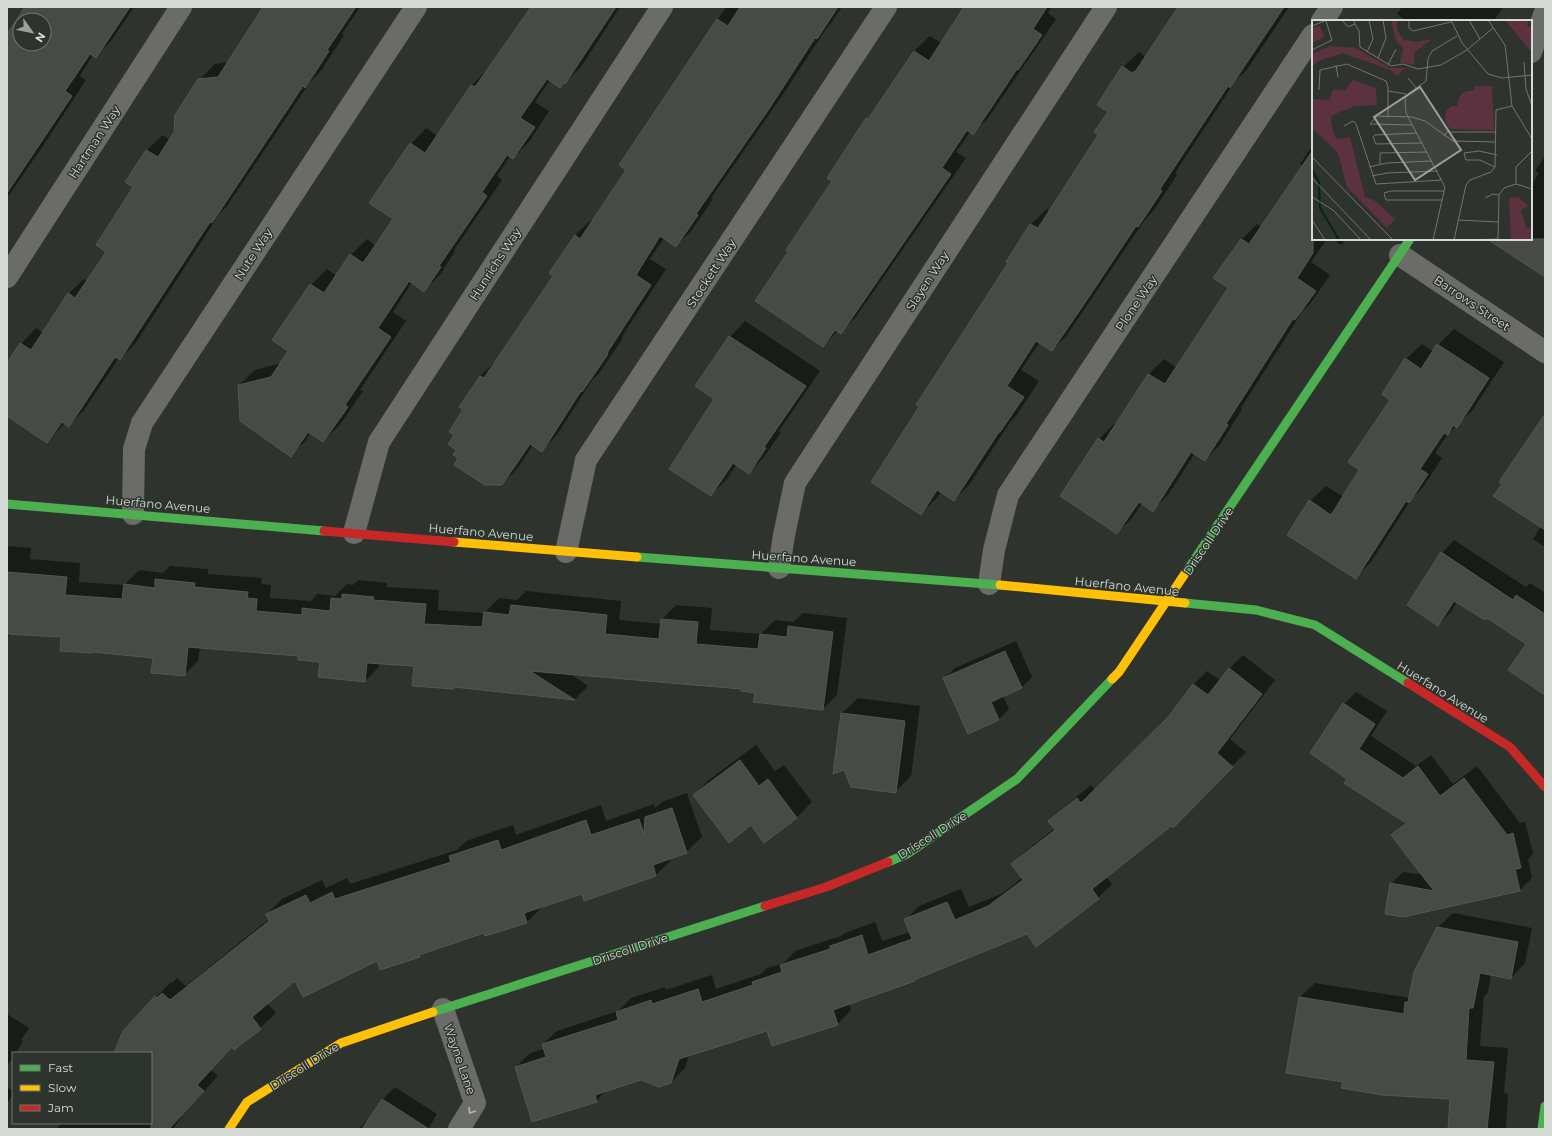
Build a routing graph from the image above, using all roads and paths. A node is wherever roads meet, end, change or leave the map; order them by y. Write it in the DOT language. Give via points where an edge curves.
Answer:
graph roads {
  1 [pos="181,7"];
  2 [pos="416,7"];
  3 [pos="662,7"];
  4 [pos="886,7"];
  5 [pos="1106,7"];
  6 [pos="1332,7"];
  7 [pos="1545,12"];
  8 [pos="1323,20"];
  9 [pos="1312,37"];
  10 [pos="1532,49"];
  11 [pos="1405,247"];
  12 [pos="7,277"];
  13 [pos="1545,352"];
  14 [pos="7,504"];
  15 [pos="133,514"];
  16 [pos="354,533"];
  17 [pos="566,552"];
  18 [pos="779,568"];
  19 [pos="988,584"];
  20 [pos="1167,602"];
  21 [pos="1545,787"];
  22 [pos="443,1009"];
  23 [pos="1545,1106"];
  24 [pos="229,1129"];
  25 [pos="459,1129"];
  26 [pos="1542,1129"];
  1 -- 12 [label="street, Hartman Way"];
  2 -- 15 [label="street, Nute Way" via="142,423 134,449"];
  3 -- 16 [label="street, Hunrichs Way" via="379,442"];
  4 -- 17 [label="street, Stockett Way" via="586,460"];
  5 -- 18 [label="street, Slayen Way" via="795,483"];
  6 -- 8 [label="street"];
  7 -- 10 [label="street"];
  9 -- 19 [label="street, Plone Way" via="1008,495"];
  11 -- 13 [label="street, Barrows Street"];
  11 -- 20 [label="street, Driscoll Drive"];
  14 -- 15 [label="street, Huerfano Avenue"];
  15 -- 16 [label="street, Huerfano Avenue"];
  16 -- 17 [label="street, Huerfano Avenue"];
  17 -- 18 [label="street, Huerfano Avenue"];
  18 -- 19 [label="street, Huerfano Avenue"];
  19 -- 20 [label="street, Huerfano Avenue"];
  20 -- 21 [label="street, Huerfano Avenue" via="1256,610 1314,625 1510,747"];
  20 -- 22 [label="street, Driscoll Drive" via="1119,672 1018,779 907,854 826,887"];
  22 -- 24 [label="street, Driscoll Drive" via="341,1043 247,1102"];
  22 -- 25 [label="street, Wayne Lane, one-way" via="475,1103"];
  23 -- 26 [label="street"];
}
